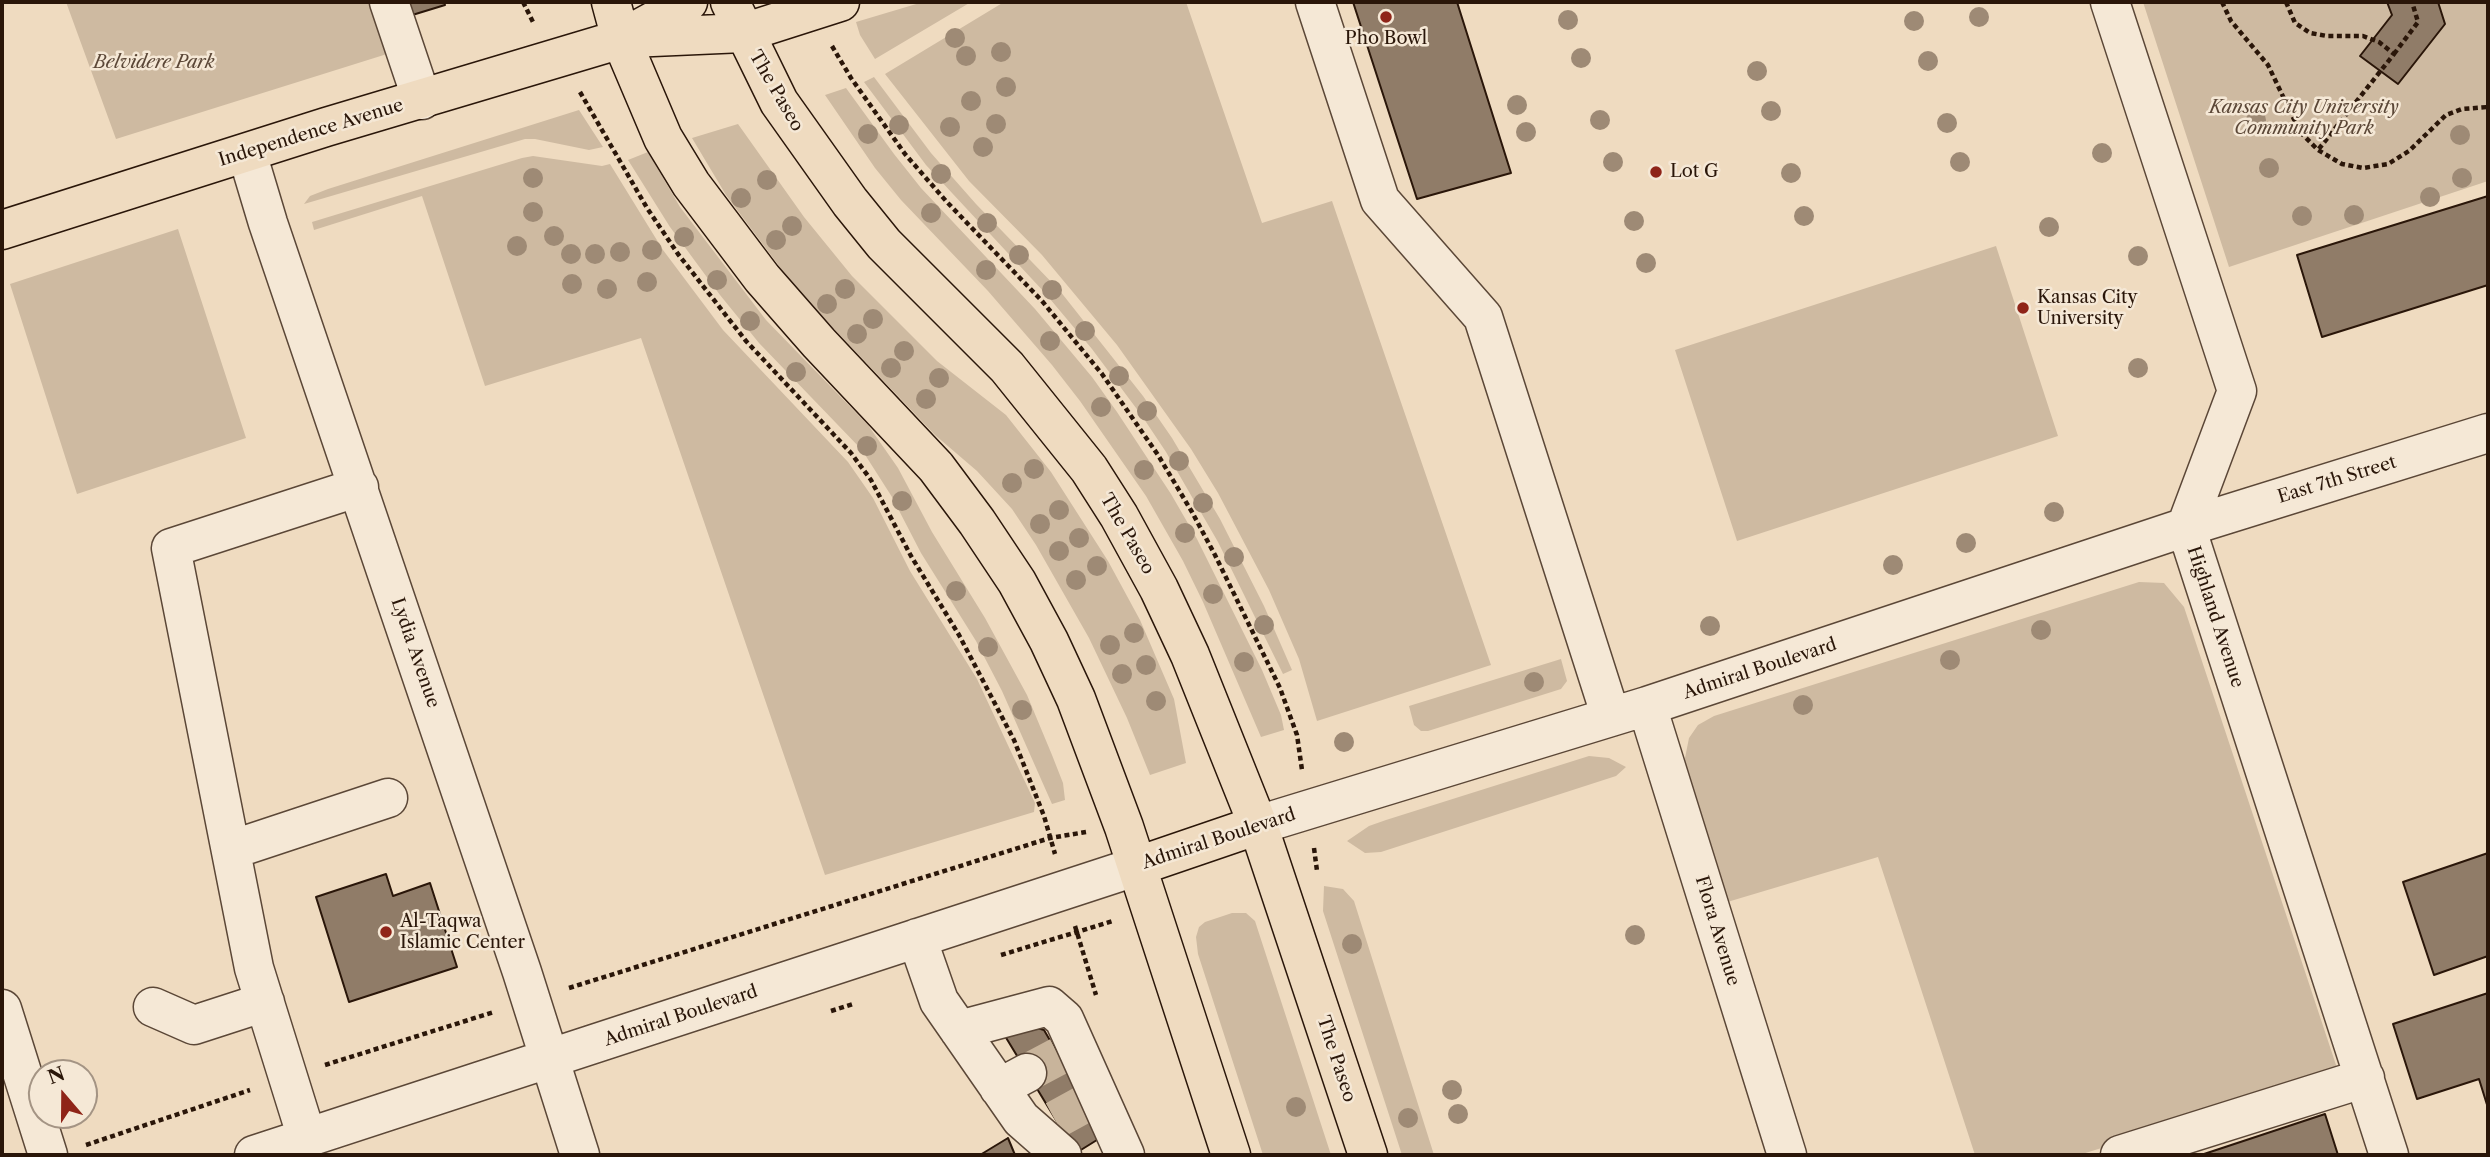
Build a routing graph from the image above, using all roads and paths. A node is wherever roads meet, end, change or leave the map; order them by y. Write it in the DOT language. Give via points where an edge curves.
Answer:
graph roads {
  1 [pos="389,2"];
  2 [pos="523,2"];
  3 [pos="611,2"];
  4 [pos="688,2"];
  5 [pos="840,2"];
  6 [pos="1315,2"];
  7 [pos="2110,2"];
  8 [pos="2222,2"];
  9 [pos="2286,2"];
  10 [pos="2412,2"];
  11 [pos="527,14"];
  12 [pos="737,17"];
  13 [pos="621,39"];
  14 [pos="830,43"];
  15 [pos="2394,54"];
  16 [pos="422,100"];
  17 [pos="2488,107"];
  18 [pos="591,109"];
  19 [pos="2318,150"];
  20 [pos="247,153"];
  21 [pos="2,230"];
  22 [pos="2488,433"];
  23 [pos="359,487"];
  24 [pos="2186,527"];
  25 [pos="1629,712"];
  26 [pos="1297,735"];
  27 [pos="388,798"];
  28 [pos="1258,825"];
  29 [pos="1124,827"];
  30 [pos="1048,831"];
  31 [pos="231,850"];
  32 [pos="1138,866"];
  33 [pos="917,938"];
  34 [pos="531,1000"];
  35 [pos="265,1002"];
  36 [pos="153,1007"];
  37 [pos="2,1009"];
  38 [pos="959,1030"];
  39 [pos="550,1058"];
  40 [pos="1041,1066"];
  41 [pos="288,1077"];
  42 [pos="2365,1078"];
  43 [pos="1067,1121"];
  44 [pos="307,1138"];
  45 [pos="61,1153"];
  46 [pos="254,1155"];
  47 [pos="580,1155"];
  48 [pos="1125,1155"];
  49 [pos="1231,1155"];
  50 [pos="1368,1155"];
  51 [pos="1787,1155"];
  52 [pos="2120,1155"];
  53 [pos="2389,1155"];
  1 -- 16 [label="street"];
  2 -- 11 [label="path"];
  3 -- 13 [label="main road"];
  4 -- 13 [label="main road"];
  5 -- 12 [label="main road"];
  6 -- 25 [label="street, Flora Avenue" via="1380,200 1483,317"];
  7 -- 24 [label="street, Highland Avenue" via="2237,391"];
  8 -- 19 [label="path" via="2231,21 2268,65 2300,132"];
  9 -- 15 [label="path" via="2295,23 2310,33 2363,36"];
  10 -- 15 [label="path" via="2418,22"];
  12 -- 13 [label="main road"];
  12 -- 28 [label="main road, The Paseo" via="779,102 850,202 884,244 1007,367 1119,516 1190,654"];
  13 -- 16 [label="main road, Independence Avenue"];
  13 -- 29 [label="main road" via="663,138 722,227 819,343 936,467 1017,582 1076,699"];
  14 -- 26 [label="path" via="905,153 1042,301 1132,415 1215,555 1280,688"];
  15 -- 19 [label="path"];
  16 -- 20 [label="main road, Independence Avenue"];
  17 -- 19 [label="path" via="2446,115 2409,152 2388,164 2363,168 2342,164"];
  18 -- 30 [label="path" via="678,254 746,341 871,480 1014,740"];
  20 -- 21 [label="main road, Independence Avenue"];
  20 -- 23 [label="street, Lydia Avenue"];
  22 -- 24 [label="street, East 7th Street"];
  23 -- 31 [label="street" via="171,548"];
  23 -- 34 [label="street, Lydia Avenue"];
  24 -- 25 [label="street, Admiral Boulevard"];
  24 -- 42 [label="street, Highland Avenue"];
  25 -- 28 [label="street, Admiral Boulevard"];
  25 -- 51 [label="street, Flora Avenue"];
  27 -- 31 [label="street"];
  28 -- 32 [label="main road, Admiral Boulevard"];
  28 -- 50 [label="main road, The Paseo"];
  29 -- 32 [label="main road"];
  29 -- 34 [label="path" via="1050,838"];
  31 -- 35 [label="street"];
  32 -- 33 [label="street, Admiral Boulevard"];
  32 -- 49 [label="main road"];
  33 -- 38 [label="street" via="939,1001"];
  33 -- 39 [label="street, Admiral Boulevard"];
  34 -- 39 [label="street, Lydia Avenue"];
  34 -- 41 [label="path"];
  35 -- 36 [label="street" via="194,1025"];
  35 -- 41 [label="street"];
  37 -- 45 [label="street"];
  38 -- 40 [label="street"];
  38 -- 40 [label="street" via="1049,1006 1065,1019"];
  39 -- 44 [label="street, Admiral Boulevard"];
  39 -- 47 [label="street, Lydia Avenue"];
  40 -- 43 [label="street"];
  40 -- 43 [label="street" via="1021,1119"];
  41 -- 44 [label="street"];
  41 -- 45 [label="path"];
  42 -- 52 [label="street"];
  42 -- 53 [label="street, Highland Avenue"];
  43 -- 48 [label="street"];
  44 -- 46 [label="street, Admiral Boulevard"];
}
